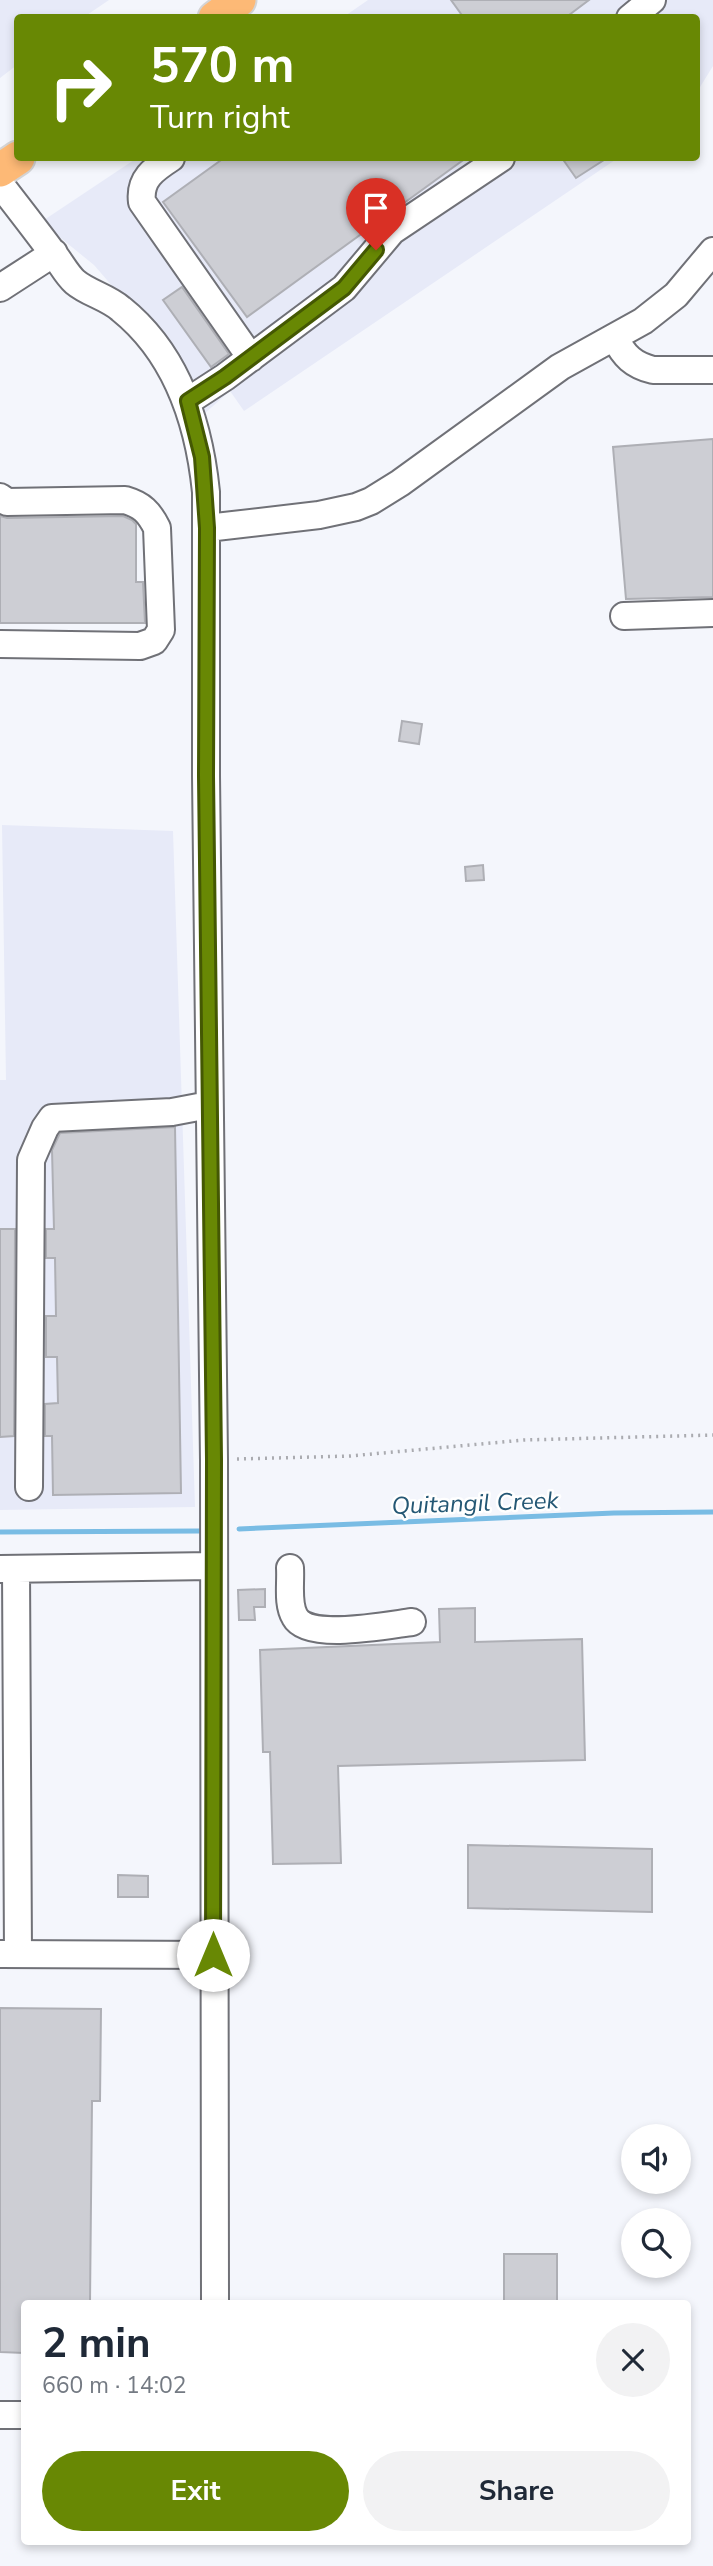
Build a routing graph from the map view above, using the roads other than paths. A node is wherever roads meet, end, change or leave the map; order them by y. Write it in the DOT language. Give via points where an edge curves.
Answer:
graph roads {
  1 [pos="239,0"];
  2 [pos="652,0"];
  3 [pos="220,14"];
  4 [pos="635,14"];
  5 [pos="168,161"];
  6 [pos="497,161"];
  7 [pos="0,184"];
  8 [pos="54,253"];
  9 [pos="712,257"];
  10 [pos="0,288"];
  11 [pos="615,338"];
  12 [pos="251,358"];
  13 [pos="713,370"];
  14 [pos="188,401"];
  15 [pos="0,497"];
  16 [pos="207,528"];
  17 [pos="713,613"];
  18 [pos="624,616"];
  19 [pos="0,644"];
  20 [pos="209,1105"];
  21 [pos="29,1487"];
  22 [pos="212,1566"];
  23 [pos="290,1568"];
  24 [pos="8,1569"];
  25 [pos="412,1622"];
  26 [pos="9,1954"];
  27 [pos="213,1955"];
  28 [pos="215,2300"];
  29 [pos="0,2415"];
  30 [pos="21,2415"];
  1 -- 3 [label="main road"];
  2 -- 4 [label="street"];
  5 -- 12 [label="street" via="147,177 140,191 142,202"];
  6 -- 12 [label="street" via="392,231 344,288"];
  7 -- 8 [label="street"];
  8 -- 10 [label="street"];
  8 -- 14 [label="street" via="75,281 107,298 138,324 176,376"];
  9 -- 11 [label="street" via="661,308"];
  11 -- 13 [label="street" via="623,354 645,368"];
  11 -- 16 [label="street" via="560,367 371,501 319,515"];
  12 -- 14 [label="street"];
  14 -- 16 [label="street" via="202,457"];
  15 -- 19 [label="street" via="7,502 125,500 140,505 157,528 161,629 154,641 140,646"];
  16 -- 20 [label="street"];
  17 -- 18 [label="street"];
  20 -- 21 [label="street" via="172,1112 52,1118 39,1140 31,1160"];
  20 -- 22 [label="street"];
  22 -- 24 [label="street"];
  22 -- 27 [label="street"];
  23 -- 25 [label="street" via="291,1606 296,1620 308,1628 330,1631"];
  24 -- 26 [label="street"];
  26 -- 27 [label="street"];
  27 -- 28 [label="street"];
  29 -- 30 [label="street"];
}
